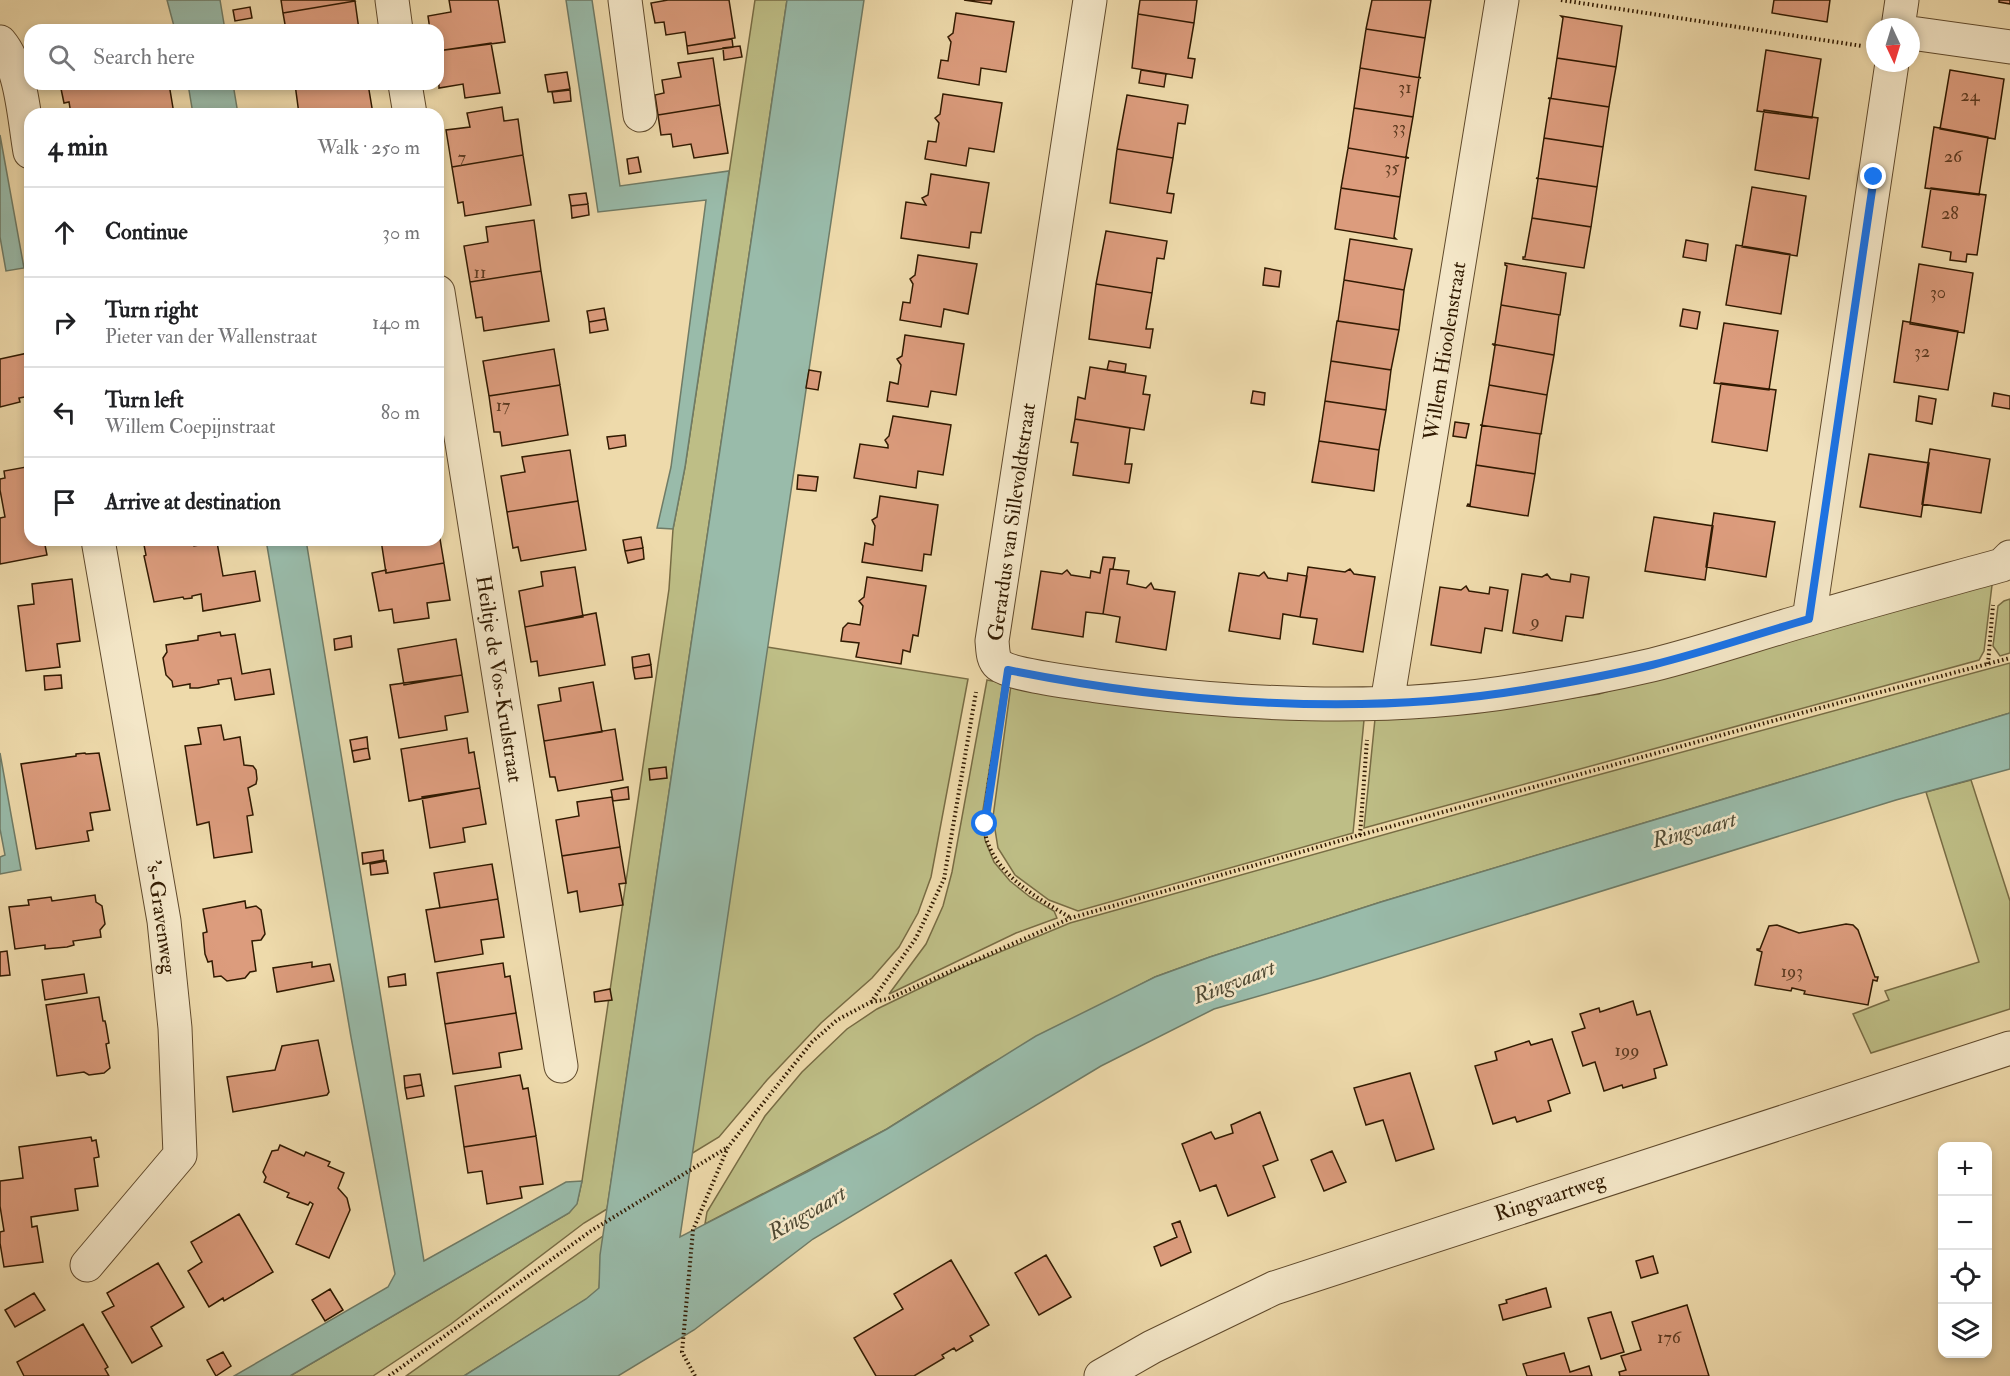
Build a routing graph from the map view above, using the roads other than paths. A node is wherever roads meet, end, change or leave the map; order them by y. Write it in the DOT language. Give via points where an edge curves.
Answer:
graph roads {
  1 [pos="392,0"];
  2 [pos="625,0"];
  3 [pos="1090,0"];
  4 [pos="1502,0"];
  5 [pos="1902,0"];
  6 [pos="1899,18"];
  7 [pos="395,24"];
  8 [pos="1920,34"];
  9 [pos="0,42"];
  10 [pos="2010,47"];
  11 [pos="1891,72"];
  12 [pos="406,90"];
  13 [pos="409,108"];
  14 [pos="640,115"];
  15 [pos="24,117"];
  16 [pos="444,330"];
  17 [pos="99,546"];
  18 [pos="2002,573"];
  19 [pos="1809,619"];
  20 [pos="1387,703"];
  21 [pos="2010,1048"];
  22 [pos="561,1066"];
  23 [pos="87,1265"];
  24 [pos="1101,1376"];
  1 -- 7 [label="street"];
  2 -- 14 [label="street"];
  3 -- 20 [label="street, Gerardus van Sillevoldtstraat" via="993,641 994,656 1003,667 1072,682 1191,696"];
  4 -- 20 [label="street, Willem Hioolenstraat"];
  5 -- 6 [label="street"];
  8 -- 10 [label="street"];
  9 -- 15 [label="street" via="17,76"];
  11 -- 19 [label="street"];
  12 -- 13 [label="street"];
  16 -- 22 [label="street, Heiltje de Vos-Krulstraat"];
  17 -- 23 [label="street, 's-Gravenweg" via="164,921 175,1028 180,1155"];
  18 -- 19 [label="street"];
  19 -- 20 [label="street" via="1652,665 1474,696"];
  21 -- 24 [label="street, Ringvaartweg" via="1274,1288"];
}
